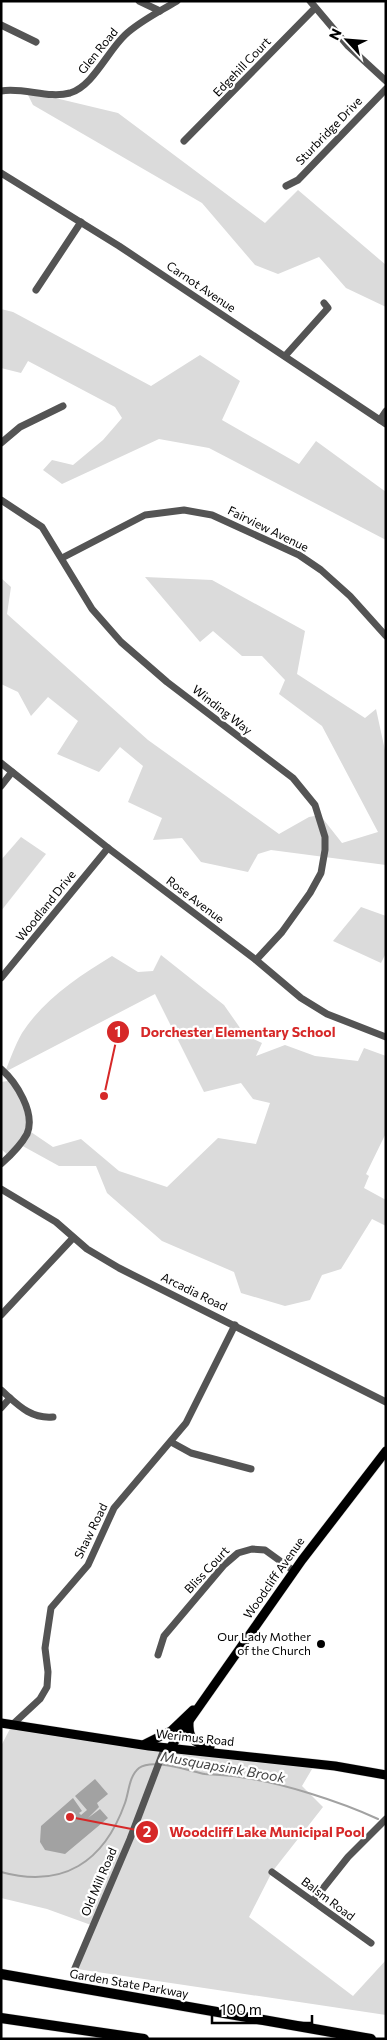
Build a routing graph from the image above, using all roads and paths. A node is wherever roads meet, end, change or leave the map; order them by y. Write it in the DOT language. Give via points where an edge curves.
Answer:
graph roads {
  1 [pos="139,1"];
  2 [pos="176,1"];
  3 [pos="310,1"];
  4 [pos="315,8"];
  5 [pos="160,11"];
  6 [pos="1,25"];
  7 [pos="36,42"];
  8 [pos="386,81"];
  9 [pos="386,89"];
  10 [pos="1,91"];
  11 [pos="184,141"];
  12 [pos="1,173"];
  13 [pos="286,186"];
  14 [pos="81,222"];
  15 [pos="36,290"];
  16 [pos="324,303"];
  17 [pos="285,356"];
  18 [pos="63,406"];
  19 [pos="386,411"];
  20 [pos="383,422"];
  21 [pos="1,443"];
  22 [pos="1,500"];
  23 [pos="62,558"];
  24 [pos="386,636"];
  25 [pos="1,763"];
  26 [pos="12,772"];
  27 [pos="1,786"];
  28 [pos="108,848"];
  29 [pos="256,960"];
  30 [pos="1,978"];
  31 [pos="386,1037"];
  32 [pos="1,1069"];
  33 [pos="1,1164"];
  34 [pos="1,1189"];
  35 [pos="73,1238"];
  36 [pos="1,1315"];
  37 [pos="235,1325"];
  38 [pos="1,1390"];
  39 [pos="10,1398"];
  40 [pos="386,1402"];
  41 [pos="1,1408"];
  42 [pos="53,1417"];
  43 [pos="171,1442"];
  44 [pos="386,1451"];
  45 [pos="251,1469"];
  46 [pos="294,1571"];
  47 [pos="158,1656"];
  48 [pos="198,1708"];
  49 [pos="189,1721"];
  50 [pos="1,1723"];
  51 [pos="12,1726"];
  52 [pos="143,1745"];
  53 [pos="168,1748"];
  54 [pos="232,1754"];
  55 [pos="386,1775"];
  56 [pos="386,1819"];
  57 [pos="272,1872"];
  58 [pos="313,1901"];
  59 [pos="371,1943"];
  60 [pos="75,1968"];
  61 [pos="1,1974"];
  62 [pos="1,2018"];
  63 [pos="144,2039"];
  64 [pos="371,2039"];
  1 -- 5 [label="street"];
  2 -- 5 [label="street, Glen Road"];
  3 -- 4 [label="street"];
  4 -- 8 [label="street" via="348,46"];
  4 -- 11 [label="street, Edgehill Court"];
  5 -- 10 [label="street, Glen Road" via="127,33 80,88 56,95"];
  6 -- 7 [label="street"];
  9 -- 13 [label="street, Sturbridge Drive" via="298,180"];
  12 -- 14 [label="street, Carnot Avenue"];
  14 -- 15 [label="street"];
  14 -- 17 [label="street, Carnot Avenue"];
  16 -- 17 [label="street" via="328,308"];
  17 -- 20 [label="street, Carnot Avenue"];
  18 -- 21 [label="street" via="20,427"];
  19 -- 20 [label="street"];
  22 -- 23 [label="street, Winding Way" via="42,527"];
  23 -- 24 [label="street, Fairview Avenue" via="146,515 184,510 212,514 321,570"];
  23 -- 29 [label="street, Winding Way" via="92,609 121,642 167,682 293,778 315,805 325,837 320,873 282,932"];
  25 -- 26 [label="street, Rose Avenue"];
  26 -- 27 [label="street"];
  26 -- 28 [label="street, Rose Avenue"];
  28 -- 29 [label="street, Rose Avenue"];
  28 -- 30 [label="street, Woodland Drive"];
  29 -- 31 [label="street, Rose Avenue" via="313,1007"];
  32 -- 33 [label="street" via="19,1089 29,1123 27,1134"];
  34 -- 35 [label="street, Arcadia Road" via="56,1222"];
  35 -- 36 [label="street"];
  35 -- 37 [label="street, Arcadia Road" via="119,1268"];
  37 -- 40 [label="street, Arcadia Road"];
  37 -- 43 [label="street, Shaw Road" via="195,1407"];
  38 -- 39 [label="street"];
  39 -- 41 [label="street"];
  39 -- 42 [label="street" via="29,1413"];
  43 -- 45 [label="street" via="191,1453"];
  43 -- 51 [label="street, Shaw Road" via="114,1508 88,1565 51,1608 45,1648 47,1687 40,1699"];
  44 -- 46 [label="main road, Woodcliff Avenue"];
  46 -- 47 [label="street, Bliss Court" via="264,1550 238,1553 164,1636"];
  46 -- 48 [label="main road, Woodcliff Avenue"];
  48 -- 49 [label="main road, Woodcliff Avenue"];
  48 -- 52 [label="main road" via="171,1731"];
  49 -- 53 [label="main road, Woodcliff Avenue"];
  49 -- 54 [label="main road" via="189,1736 193,1741"];
  50 -- 51 [label="main road, Werimus Road"];
  51 -- 52 [label="main road, Werimus Road"];
  52 -- 53 [label="main road, Werimus Road"];
  53 -- 54 [label="main road, Werimus Road"];
  53 -- 60 [label="street, Old Mill Road"];
  54 -- 55 [label="main road, Werimus Road"];
  56 -- 58 [label="street" via="348,1857"];
  57 -- 58 [label="street, Balsm Road"];
  58 -- 59 [label="street, Balsm Road"];
  61 -- 64 [label="highway, Garden State Parkway"];
  62 -- 63 [label="highway"];
}
